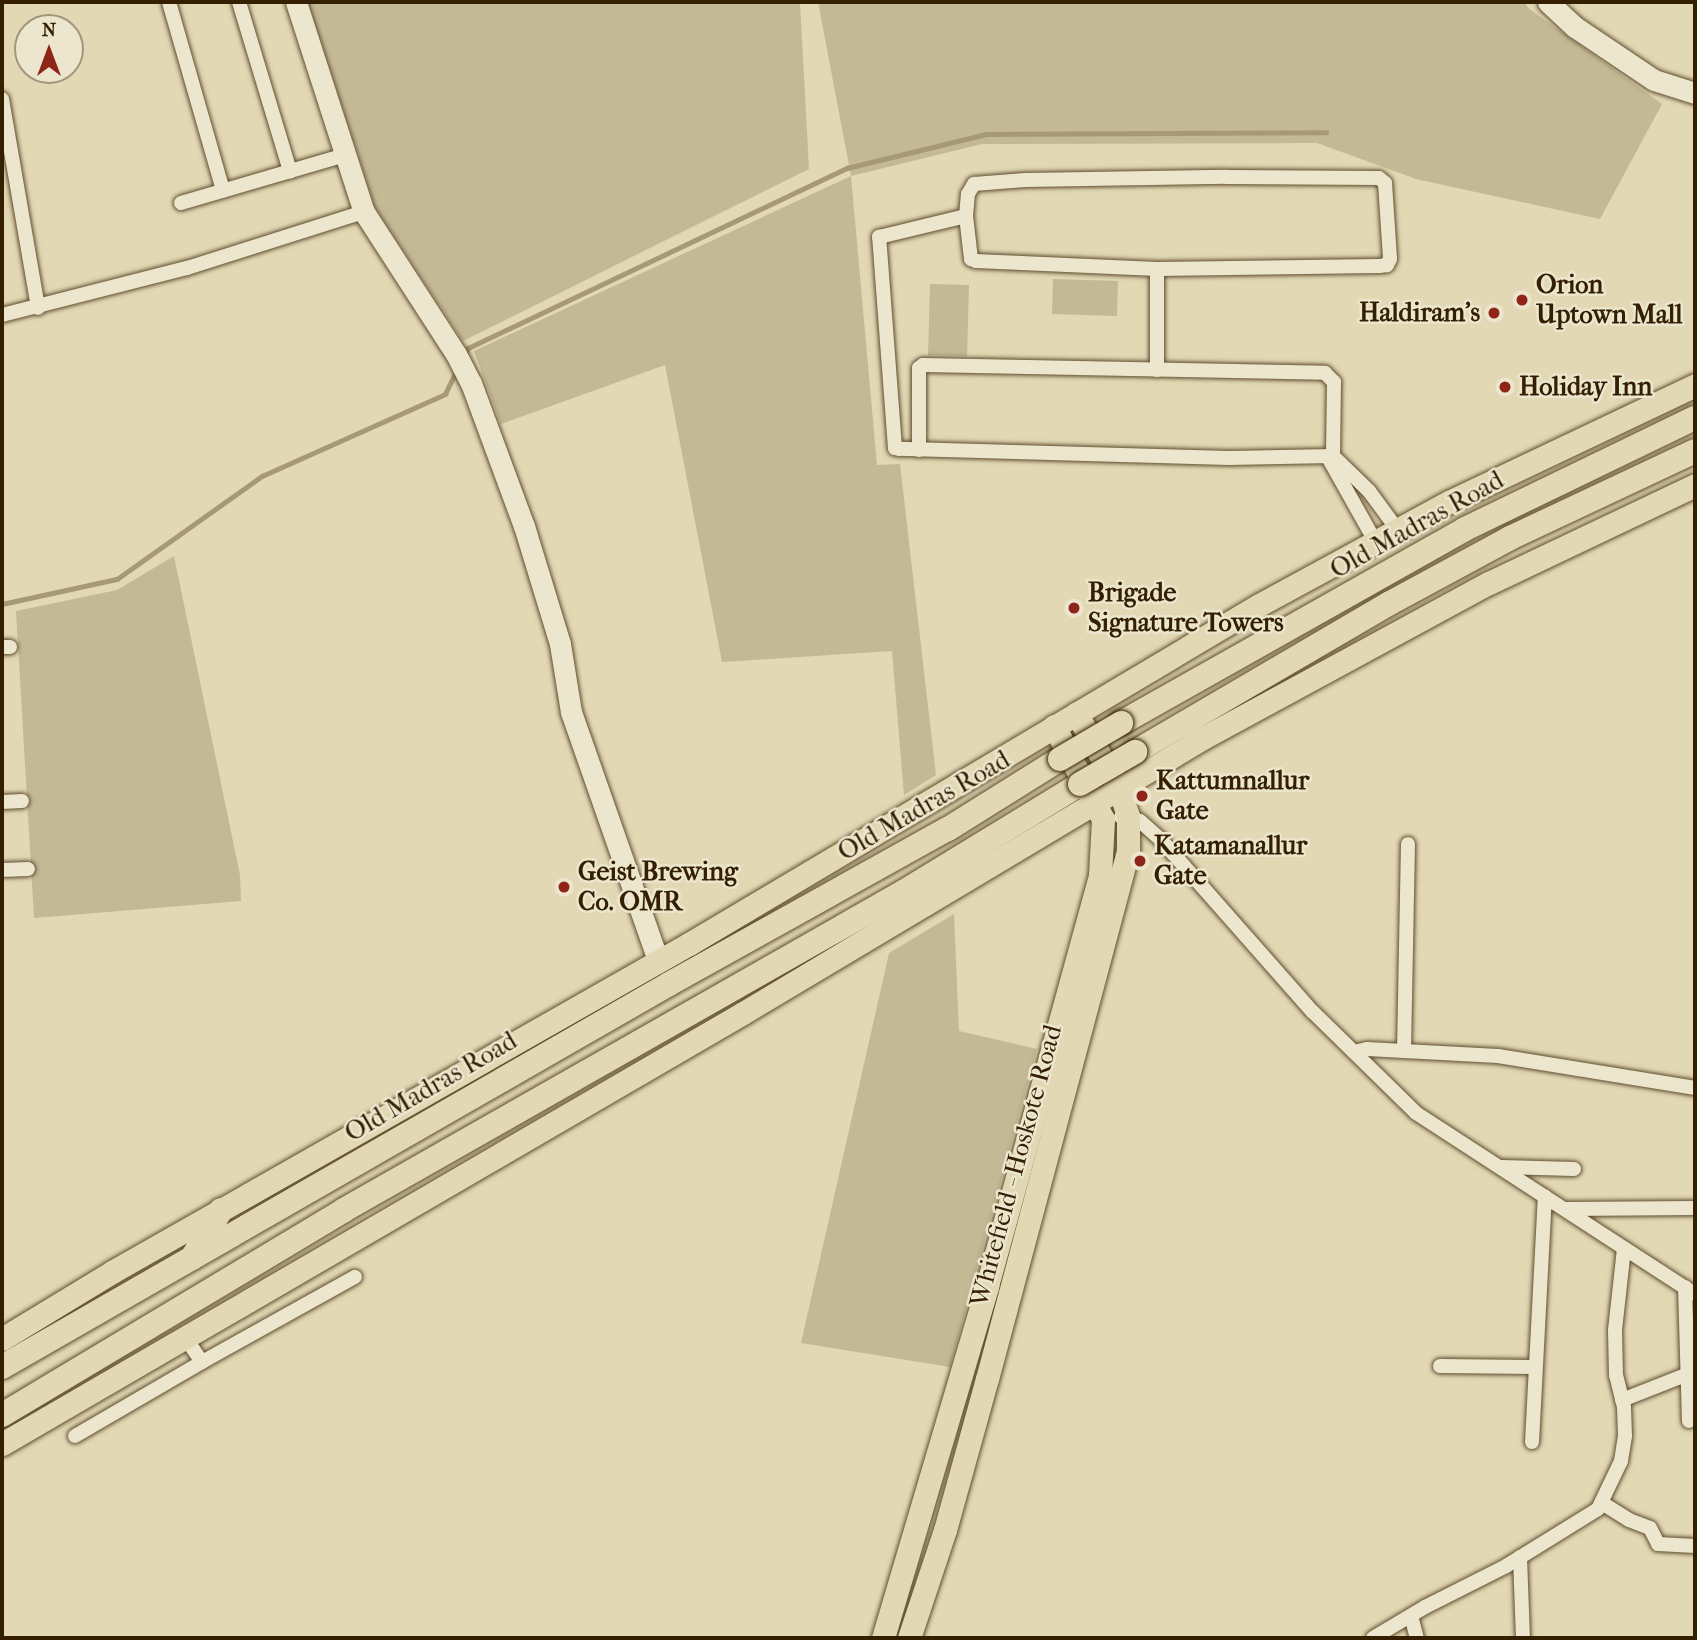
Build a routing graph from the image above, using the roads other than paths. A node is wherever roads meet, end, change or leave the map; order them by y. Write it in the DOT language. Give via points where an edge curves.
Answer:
graph roads {
  1 [pos="169,2"];
  2 [pos="239,2"];
  3 [pos="296,2"];
  4 [pos="1548,2"];
  5 [pos="1695,93"];
  6 [pos="2,99"];
  7 [pos="345,155"];
  8 [pos="290,171"];
  9 [pos="223,190"];
  10 [pos="181,202"];
  11 [pos="364,212"];
  12 [pos="966,216"];
  13 [pos="1157,269"];
  14 [pos="38,308"];
  15 [pos="2,315"];
  16 [pos="1157,370"];
  17 [pos="1695,385"];
  18 [pos="1695,418"];
  19 [pos="919,450"];
  20 [pos="1695,451"];
  21 [pos="1331,457"];
  22 [pos="1695,485"];
  23 [pos="1397,529"];
  24 [pos="1375,541"];
  25 [pos="1076,713"];
  26 [pos="1054,726"];
  27 [pos="1119,788"];
  28 [pos="22,801"];
  29 [pos="1093,801"];
  30 [pos="2,802"];
  31 [pos="1128,816"];
  32 [pos="1408,844"];
  33 [pos="28,869"];
  34 [pos="2,870"];
  35 [pos="658,960"];
  36 [pos="1404,1051"];
  37 [pos="1354,1052"];
  38 [pos="1695,1088"];
  39 [pos="1500,1167"];
  40 [pos="1574,1169"];
  41 [pos="1545,1196"];
  42 [pos="1695,1208"];
  43 [pos="1565,1209"];
  44 [pos="221,1210"];
  45 [pos="1625,1248"];
  46 [pos="190,1262"];
  47 [pos="355,1277"];
  48 [pos="1690,1291"];
  49 [pos="185,1337"];
  50 [pos="2,1339"];
  51 [pos="202,1363"];
  52 [pos="1440,1366"];
  53 [pos="2,1367"];
  54 [pos="1534,1367"];
  55 [pos="1688,1374"];
  56 [pos="1622,1400"];
  57 [pos="2,1415"];
  58 [pos="1689,1421"];
  59 [pos="75,1436"];
  60 [pos="1532,1442"];
  61 [pos="2,1444"];
  62 [pos="1602,1503"];
  63 [pos="1695,1546"];
  64 [pos="1520,1557"];
  65 [pos="1411,1616"];
  66 [pos="1523,1637"];
  67 [pos="883,1638"];
  68 [pos="909,1638"];
  69 [pos="1373,1638"];
  70 [pos="1417,1638"];
  1 -- 9 [label="street"];
  2 -- 8 [label="street"];
  3 -- 7 [label="main road"];
  4 -- 5 [label="main road" via="1575,27 1654,80"];
  6 -- 14 [label="street"];
  7 -- 8 [label="street"];
  7 -- 11 [label="main road"];
  8 -- 9 [label="street"];
  9 -- 10 [label="street"];
  11 -- 14 [label="street" via="187,268"];
  11 -- 35 [label="main road" via="471,383 524,526 556,631 570,712"];
  12 -- 13 [label="street" via="971,259 976,261"];
  12 -- 13 [label="street" via="974,184 1227,177 1379,178 1385,183 1387,265"];
  12 -- 19 [label="street" via="879,237 895,448"];
  13 -- 16 [label="street"];
  14 -- 15 [label="street"];
  16 -- 19 [label="street" via="923,365 919,368"];
  16 -- 21 [label="street" via="1325,373 1334,382"];
  17 -- 23 [label="main road"];
  18 -- 46 [label="highway, Old Madras Road, bridge" via="1465,529"];
  19 -- 21 [label="street"];
  20 -- 29 [label="highway, bridge" via="1498,544 1390,603 1135,752"];
  21 -- 23 [label="street" via="1369,491"];
  21 -- 24 [label="street"];
  22 -- 27 [label="main road" via="1489,583"];
  23 -- 24 [label="main road"];
  24 -- 25 [label="main road"];
  25 -- 26 [label="main road"];
  25 -- 27 [label="main road, Whitefield - Hoskote Road"];
  26 -- 29 [label="main road"];
  26 -- 35 [label="main road"];
  27 -- 29 [label="main road"];
  27 -- 31 [label="main road, Whitefield - Hoskote Road"];
  28 -- 30 [label="street"];
  29 -- 31 [label="street"];
  29 -- 49 [label="main road" via="743,1013"];
  29 -- 57 [label="highway" via="905,891 344,1210"];
  29 -- 67 [label="main road, Whitefield - Hoskote Road" via="1100,875 987,1286"];
  31 -- 37 [label="street" via="1163,841 1313,1012"];
  31 -- 68 [label="main road, Whitefield - Hoskote Road" via="1128,851 1120,889 945,1530"];
  32 -- 36 [label="street"];
  33 -- 34 [label="street"];
  35 -- 44 [label="main road"];
  36 -- 37 [label="street"];
  36 -- 38 [label="street" via="1498,1056"];
  37 -- 39 [label="street" via="1416,1113"];
  39 -- 40 [label="street"];
  39 -- 41 [label="street"];
  41 -- 43 [label="street"];
  41 -- 54 [label="street"];
  42 -- 43 [label="street"];
  43 -- 45 [label="street"];
  44 -- 46 [label="highway"];
  44 -- 50 [label="main road"];
  45 -- 48 [label="street"];
  45 -- 56 [label="street" via="1615,1330"];
  46 -- 53 [label="highway, Old Madras Road"];
  47 -- 51 [label="street"];
  48 -- 55 [label="street"];
  49 -- 51 [label="street"];
  49 -- 61 [label="main road"];
  51 -- 59 [label="street"];
  52 -- 54 [label="street"];
  54 -- 60 [label="street"];
  55 -- 56 [label="street"];
  55 -- 58 [label="street"];
  56 -- 62 [label="street" via="1625,1436 1621,1461"];
  62 -- 63 [label="street" via="1650,1528 1658,1544"];
  62 -- 64 [label="street"];
  64 -- 65 [label="street"];
  64 -- 66 [label="street"];
  65 -- 69 [label="street"];
  65 -- 70 [label="street"];
}
